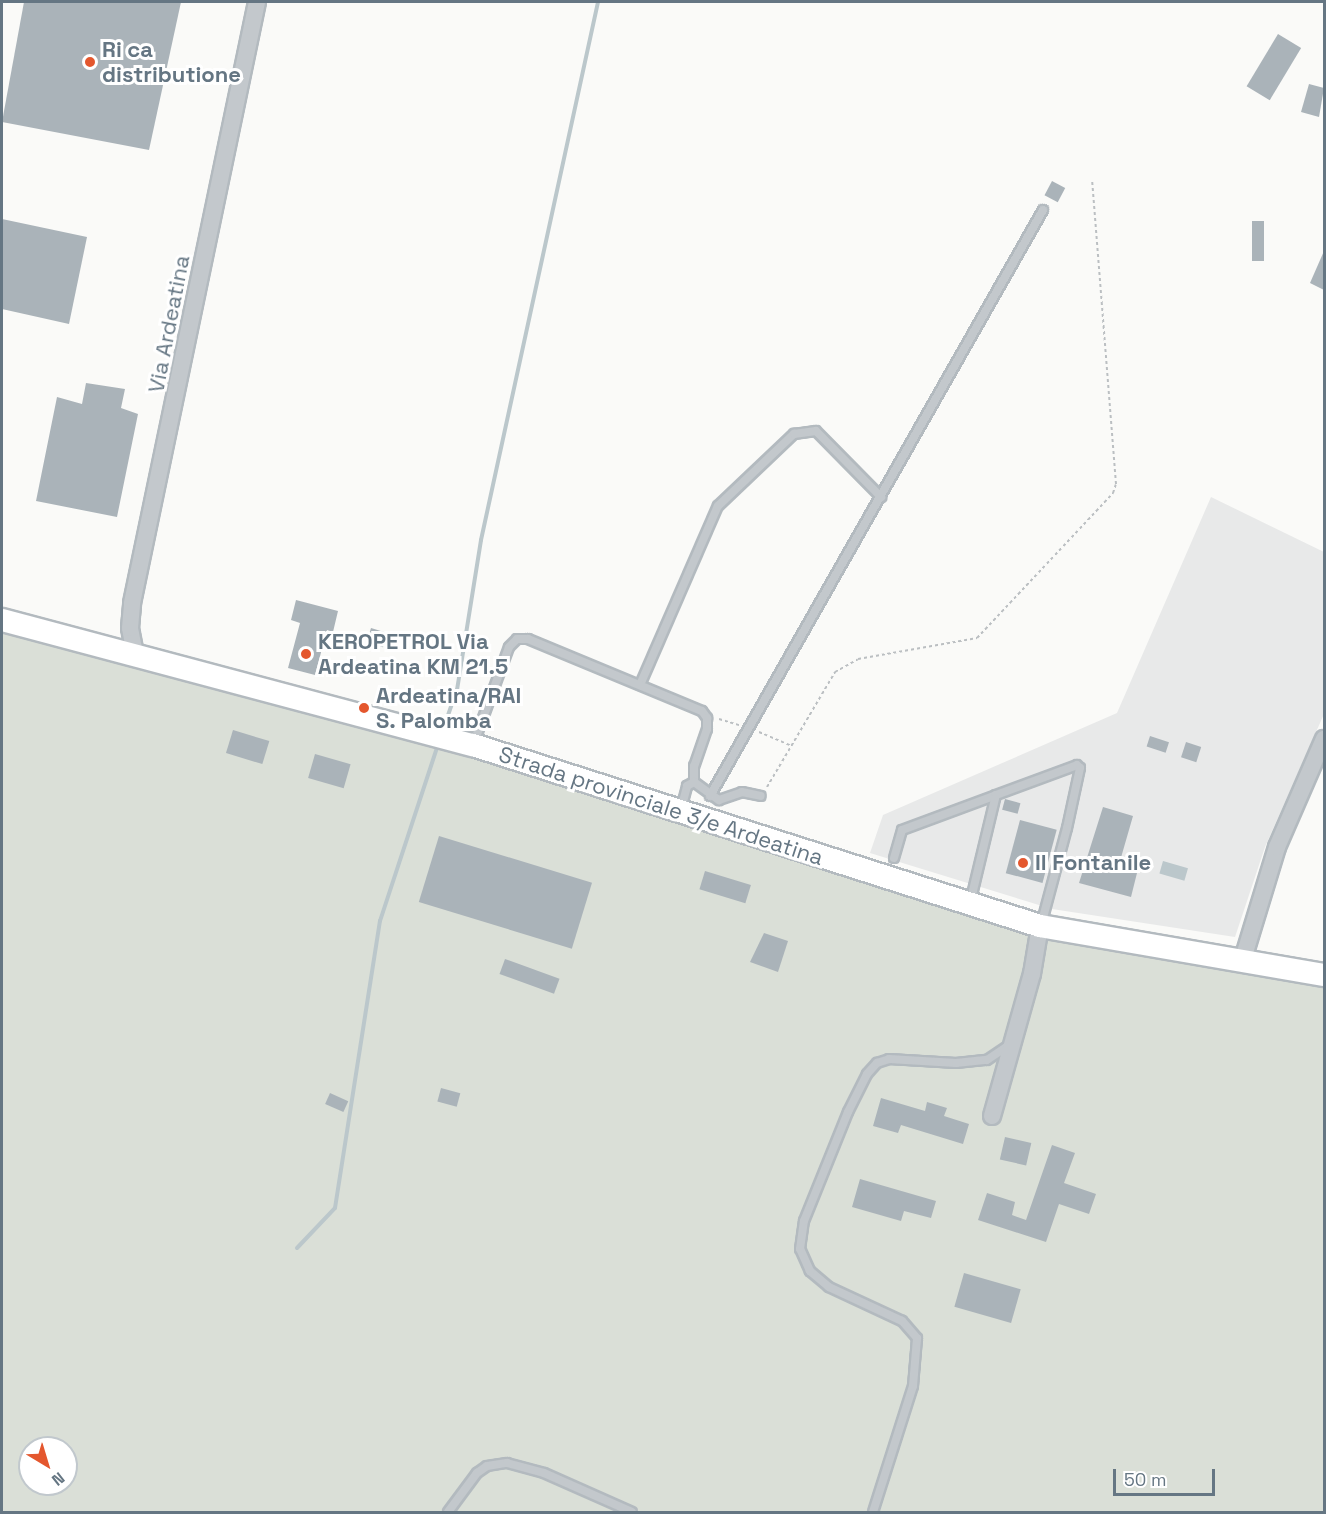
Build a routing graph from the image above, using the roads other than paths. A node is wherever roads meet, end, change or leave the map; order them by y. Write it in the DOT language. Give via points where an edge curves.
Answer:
graph roads {
  1 [pos="257,2"];
  2 [pos="1043,210"];
  3 [pos="881,497"];
  4 [pos="4,621"];
  5 [pos="135,654"];
  6 [pos="640,685"];
  7 [pos="1324,739"];
  8 [pos="473,745"];
  9 [pos="694,782"];
  10 [pos="996,795"];
  11 [pos="710,796"];
  12 [pos="761,796"];
  13 [pos="680,813"];
  14 [pos="894,858"];
  15 [pos="969,905"];
  16 [pos="1040,926"];
  17 [pos="1243,959"];
  18 [pos="1324,975"];
  19 [pos="1012,1041"];
  20 [pos="992,1116"];
  21 [pos="448,1512"];
  22 [pos="632,1512"];
  23 [pos="873,1512"];
  1 -- 5 [label="street, Via Ardeatina" via="132,603 130,628"];
  2 -- 3 [label="lane"];
  3 -- 6 [label="lane" via="816,431 794,434 718,506"];
  3 -- 11 [label="lane"];
  4 -- 5 [label="main road, Strada provinciale 3/e Ardeatina"];
  5 -- 8 [label="main road, Strada provinciale 3/e Ardeatina"];
  6 -- 8 [label="lane" via="528,639 517,639 509,646"];
  6 -- 9 [label="lane" via="702,711 707,718 694,766"];
  7 -- 17 [label="street" via="1277,848"];
  8 -- 13 [label="main road, Strada provinciale 3/e Ardeatina"];
  9 -- 11 [label="lane"];
  9 -- 13 [label="lane" via="687,786"];
  10 -- 14 [label="lane" via="902,830"];
  10 -- 15 [label="lane"];
  10 -- 16 [label="lane" via="1077,765 1080,768"];
  11 -- 12 [label="lane" via="719,800 742,792"];
  13 -- 15 [label="main road, Strada provinciale 3/e Ardeatina"];
  15 -- 16 [label="main road, Strada provinciale 3/e Ardeatina"];
  16 -- 17 [label="main road, Strada provinciale 3/e Ardeatina"];
  16 -- 19 [label="street" via="1032,974"];
  17 -- 18 [label="main road, Strada provinciale 3/e Ardeatina"];
  19 -- 20 [label="street"];
  19 -- 23 [label="lane" via="999,1056 987,1060 956,1063 889,1059 877,1063 867,1074 848,1112 804,1221 801,1249 810,1271 829,1287 902,1321 917,1338 913,1386"];
  21 -- 22 [label="lane" via="477,1473 492,1464 507,1462 544,1473"];
}
